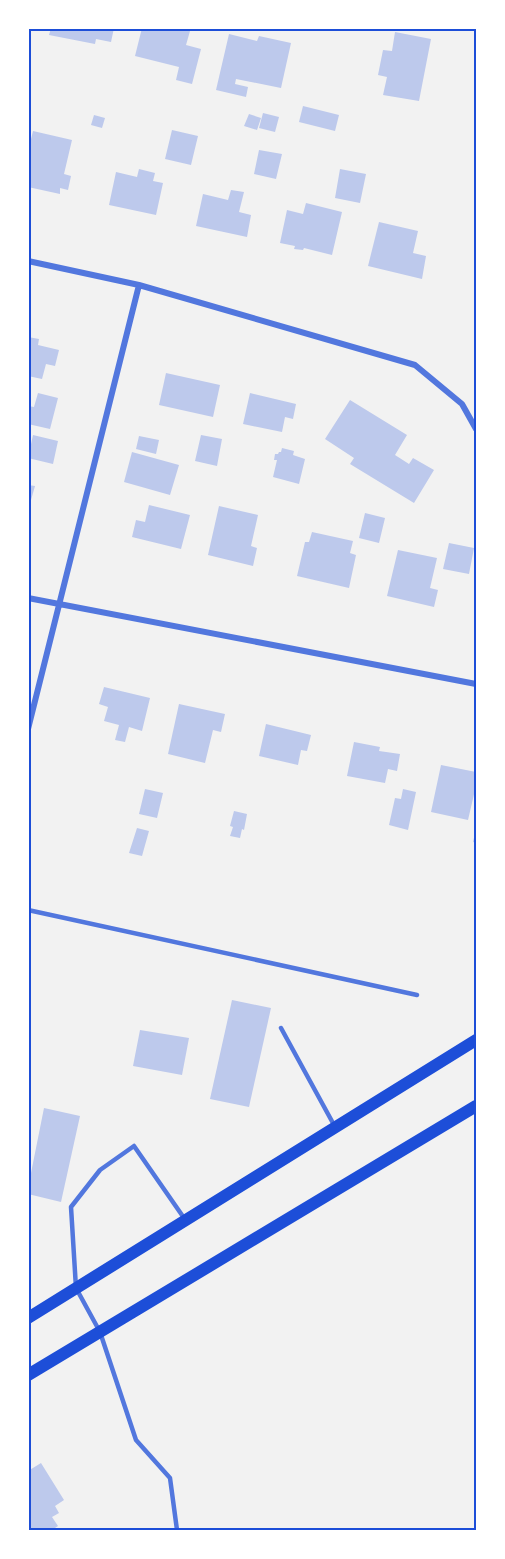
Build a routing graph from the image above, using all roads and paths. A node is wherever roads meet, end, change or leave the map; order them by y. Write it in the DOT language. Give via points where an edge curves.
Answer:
graph roads {
  1 [pos="28,261"];
  2 [pos="139,285"];
  3 [pos="477,429"];
  4 [pos="28,598"];
  5 [pos="60,605"];
  6 [pos="477,684"];
  7 [pos="28,729"];
  8 [pos="28,910"];
  9 [pos="417,995"];
  10 [pos="281,1028"];
  11 [pos="477,1040"];
  12 [pos="477,1106"];
  13 [pos="336,1128"];
  14 [pos="186,1221"];
  15 [pos="76,1288"];
  16 [pos="28,1318"];
  17 [pos="100,1332"];
  18 [pos="28,1375"];
  19 [pos="177,1530"];
  1 -- 2 [label="street"];
  2 -- 3 [label="street" via="415,365 462,404"];
  2 -- 5 [label="street"];
  4 -- 5 [label="street"];
  5 -- 6 [label="street"];
  5 -- 7 [label="street"];
  8 -- 9 [label="lane"];
  10 -- 13 [label="lane"];
  11 -- 13 [label="main road"];
  12 -- 17 [label="main road"];
  13 -- 14 [label="main road"];
  14 -- 15 [label="main road"];
  14 -- 15 [label="lane" via="134,1146 100,1170 71,1207"];
  15 -- 16 [label="main road"];
  15 -- 17 [label="lane"];
  17 -- 18 [label="main road"];
  17 -- 19 [label="lane" via="136,1440 170,1478"];
}
